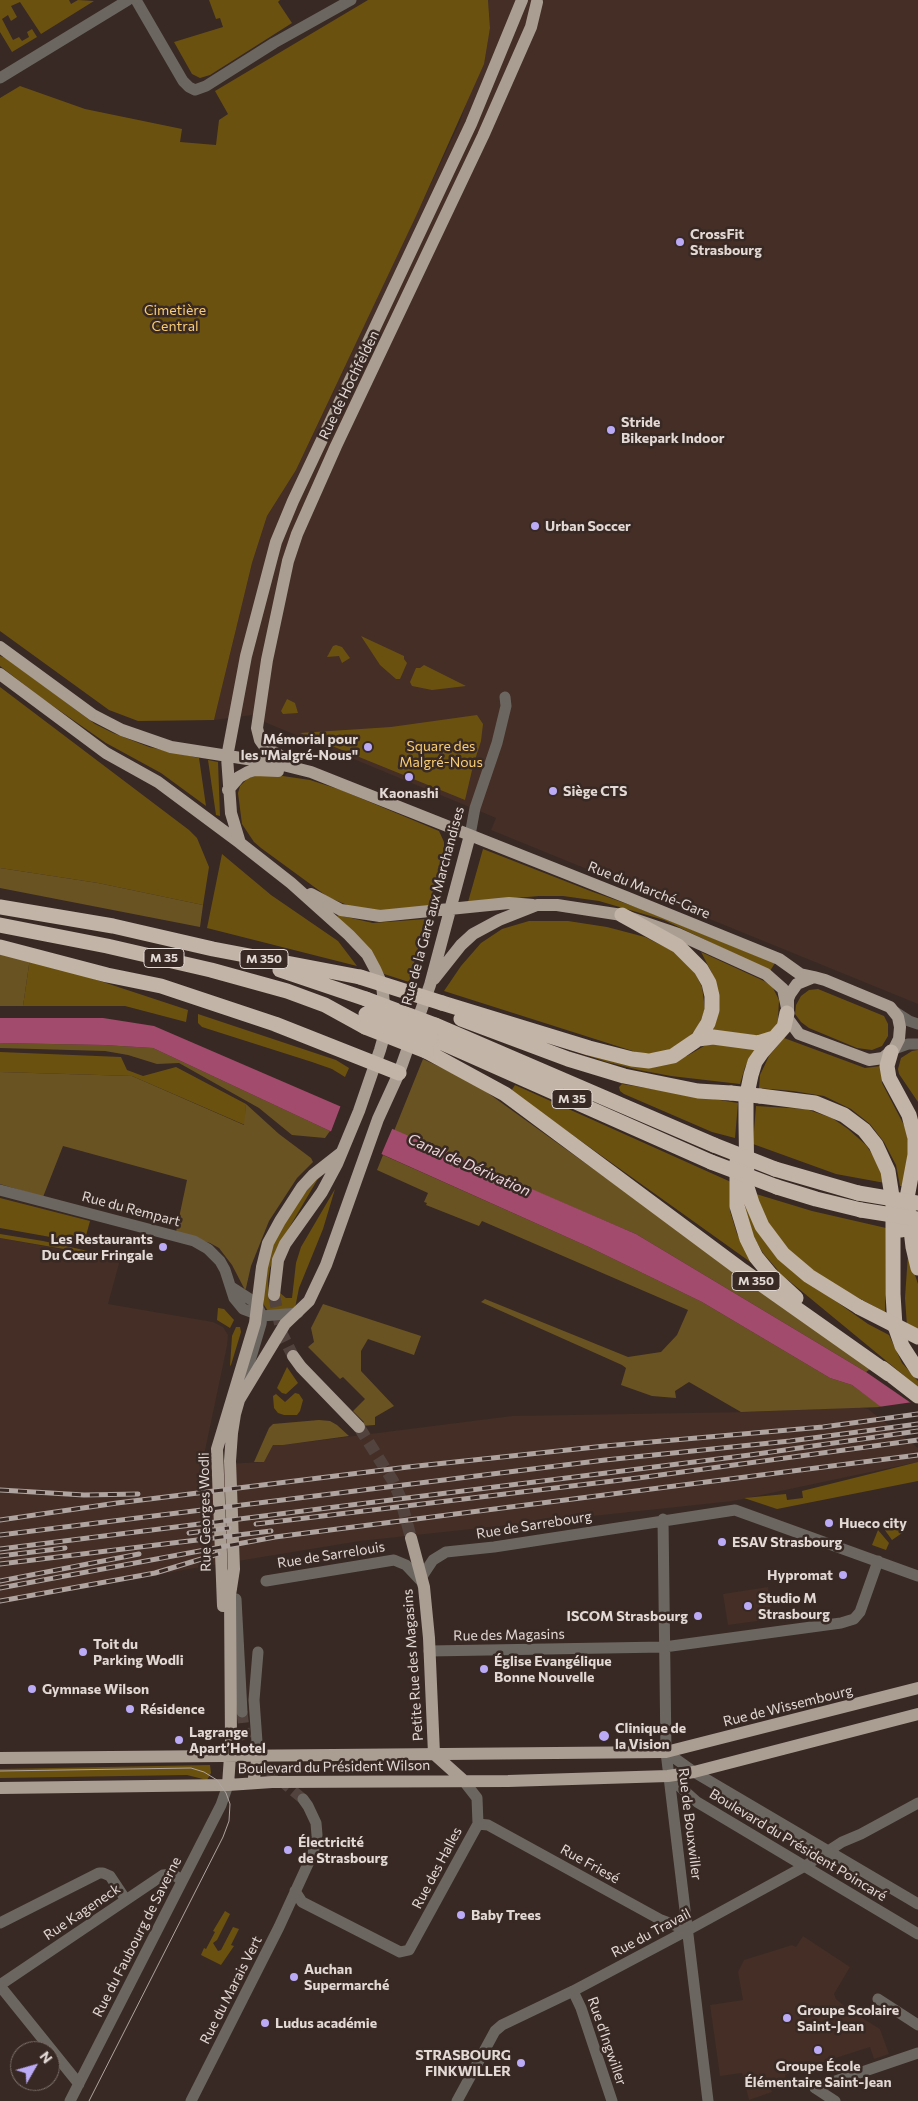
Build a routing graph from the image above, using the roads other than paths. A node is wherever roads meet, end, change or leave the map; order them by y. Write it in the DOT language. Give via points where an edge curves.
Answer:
graph roads {
  1 [pos="128,0"];
  2 [pos="136,0"];
  3 [pos="351,0"];
  4 [pos="537,1"];
  5 [pos="518,2"];
  6 [pos="0,78"];
  7 [pos="0,647"];
  8 [pos="0,674"];
  9 [pos="505,697"];
  10 [pos="227,757"];
  11 [pos="310,772"];
  12 [pos="228,790"];
  13 [pos="470,835"];
  14 [pos="240,843"];
  15 [pos="291,883"];
  16 [pos="537,905"];
  17 [pos="0,907"];
  18 [pos="449,909"];
  19 [pos="622,915"];
  20 [pos="0,925"];
  21 [pos="0,947"];
  22 [pos="213,949"];
  23 [pos="814,977"];
  24 [pos="430,985"];
  25 [pos="363,987"];
  26 [pos="787,1011"];
  27 [pos="894,1012"];
  28 [pos="918,1024"];
  29 [pos="435,1026"];
  30 [pos="774,1038"];
  31 [pos="698,1039"];
  32 [pos="918,1044"];
  33 [pos="893,1051"];
  34 [pos="376,1063"];
  35 [pos="399,1073"];
  36 [pos="891,1083"];
  37 [pos="918,1118"];
  38 [pos="746,1123"];
  39 [pos="345,1146"];
  40 [pos="0,1190"];
  41 [pos="914,1198"];
  42 [pos="918,1219"];
  43 [pos="894,1263"];
  44 [pos="918,1268"];
  45 [pos="274,1295"];
  46 [pos="258,1311"];
  47 [pos="298,1313"];
  48 [pos="918,1337"];
  49 [pos="293,1356"];
  50 [pos="918,1371"];
  51 [pos="889,1374"];
  52 [pos="918,1396"];
  53 [pos="239,1400"];
  54 [pos="358,1427"];
  55 [pos="663,1519"];
  56 [pos="411,1538"];
  57 [pos="878,1561"];
  58 [pos="234,1569"];
  59 [pos="918,1576"];
  60 [pos="421,1578"];
  61 [pos="266,1580"];
  62 [pos="664,1647"];
  63 [pos="429,1651"];
  64 [pos="258,1652"];
  65 [pos="229,1654"];
  66 [pos="918,1688"];
  67 [pos="242,1712"];
  68 [pos="918,1714"];
  69 [pos="666,1752"];
  70 [pos="434,1754"];
  71 [pos="231,1756"];
  72 [pos="258,1756"];
  73 [pos="0,1758"];
  74 [pos="694,1772"];
  75 [pos="668,1776"];
  76 [pos="463,1780"];
  77 [pos="253,1783"];
  78 [pos="228,1785"];
  79 [pos="0,1788"];
  80 [pos="303,1799"];
  81 [pos="918,1803"];
  82 [pos="478,1824"];
  83 [pos="830,1852"];
  84 [pos="805,1866"];
  85 [pos="182,1880"];
  86 [pos="295,1891"];
  87 [pos="126,1900"];
  88 [pos="302,1902"];
  89 [pos="918,1904"];
  90 [pos="289,1905"];
  91 [pos="0,1923"];
  92 [pos="688,1930"];
  93 [pos="918,1934"];
  94 [pos="0,1986"];
  95 [pos="573,1991"];
  96 [pos="878,1999"];
  97 [pos="918,2025"];
  98 [pos="918,2053"];
  99 [pos="79,2084"];
  100 [pos="70,2101"];
  101 [pos="191,2101"];
  102 [pos="457,2101"];
  103 [pos="612,2101"];
  104 [pos="708,2101"];
  105 [pos="835,2101"];
  1 -- 6 [label="street"];
  2 -- 3 [label="street" via="183,81 195,90"];
  4 -- 5 [label="main road" via="527,10"];
  4 -- 11 [label="main road, Rue de Hochfelden" via="531,27 483,136 336,446 288,561 267,660 257,728 260,740 268,750"];
  5 -- 10 [label="main road, Rue de Hochfelden" via="470,124 284,521 246,656"];
  7 -- 10 [label="main road" via="112,726 171,747"];
  8 -- 14 [label="main road" via="106,753 158,782"];
  9 -- 13 [label="street, Rue de la Gare aux Marchandises" via="506,706 497,743 475,808"];
  10 -- 11 [label="main road" via="280,764"];
  10 -- 12 [label="main road, Rue de Hochfelden"];
  11 -- 12 [label="main road" via="255,770 239,777"];
  11 -- 13 [label="main road, Rue du Marché-Gare"];
  12 -- 14 [label="main road, Rue de Hochfelden"];
  13 -- 18 [label="main road, Rue de la Gare aux Marchandises"];
  13 -- 23 [label="main road, Rue du Marché-Gare" via="778,959 800,974"];
  14 -- 15 [label="main road"];
  15 -- 18 [label="main road" via="341,910 359,914 380,916"];
  15 -- 34 [label="main road" via="349,935 367,954 375,969 382,985 386,1013 384,1036"];
  16 -- 18 [label="main road" via="509,903"];
  16 -- 19 [label="main road" via="578,907"];
  16 -- 24 [label="main road" via="473,934 445,963"];
  17 -- 22 [label="highway, M 35" via="113,926"];
  18 -- 24 [label="main road, Rue de la Gare aux Marchandises"];
  19 -- 26 [label="main road" via="678,934 766,974 783,989"];
  19 -- 31 [label="highway" via="678,946 701,969 709,983 712,1010"];
  20 -- 29 [label="highway, M 35, bridge" via="201,967 287,991 365,1021"];
  21 -- 34 [label="highway" via="161,986 275,1024"];
  22 -- 25 [label="highway, M 35"];
  22 -- 25 [label="highway, M 350" via="315,968"];
  23 -- 26 [label="main road" via="793,989"];
  23 -- 27 [label="main road, Rue du Marché-Gare" via="885,1004"];
  24 -- 35 [label="main road, Rue de la Gare aux Marchandises"];
  25 -- 29 [label="highway, M 35, bridge"];
  25 -- 29 [label="highway, bridge"];
  26 -- 30 [label="highway" via="784,1027"];
  26 -- 33 [label="main road" via="791,1026 799,1034 854,1056 874,1060"];
  27 -- 28 [label="street"];
  27 -- 33 [label="main road" via="900,1027"];
  29 -- 31 [label="highway" via="589,1048 648,1061 673,1056"];
  29 -- 41 [label="highway, M 35, bridge" via="776,1169 858,1193"];
  29 -- 42 [label="highway, M 35, bridge" via="525,1078 712,1162 816,1199"];
  29 -- 43 [label="highway, bridge" via="624,1076 698,1091 815,1103 844,1115 864,1130 884,1159 893,1203"];
  29 -- 51 [label="highway, M 350" via="505,1094 743,1271"];
  30 -- 31 [label="highway" via="758,1043 713,1037"];
  30 -- 38 [label="highway" via="755,1062 746,1099"];
  32 -- 33 [label="street" via="908,1044"];
  33 -- 36 [label="highway" via="887,1066"];
  34 -- 35 [label="highway"];
  34 -- 39 [label="main road"];
  35 -- 47 [label="main road, Rue de la Gare aux Marchandises" via="378,1119 326,1265 309,1301"];
  36 -- 37 [label="highway" via="906,1098"];
  36 -- 41 [label="highway" via="908,1115 914,1138"];
  38 -- 48 [label="highway, bridge" via="748,1187 768,1236 800,1269 859,1307"];
  38 -- 51 [label="highway, M 350" via="738,1156 736,1194 739,1216 752,1249 782,1287"];
  39 -- 45 [label="main road" via="322,1192 285,1244 278,1260"];
  39 -- 46 [label="main road, Rue Georges Wodli" via="314,1175 268,1243"];
  40 -- 46 [label="street, Rue du Rempart" via="194,1241 220,1261 231,1287"];
  41 -- 43 [label="highway"];
  41 -- 44 [label="highway" via="910,1226"];
  43 -- 50 [label="highway" via="895,1326 902,1346"];
  46 -- 47 [label="street"];
  46 -- 53 [label="street" via="262,1324"];
  46 -- 65 [label="main road, Rue Georges Wodli" via="217,1449 224,1627"];
  47 -- 53 [label="main road" via="285,1324"];
  49 -- 54 [label="main road"];
  51 -- 52 [label="highway, M 350"];
  53 -- 58 [label="main road" via="230,1461"];
  55 -- 57 [label="street, Rue de Sarrebourg" via="735,1510"];
  55 -- 60 [label="street, Rue de Sarrebourg" via="446,1552 433,1560"];
  55 -- 62 [label="street, Rue de Bouxwiller"];
  56 -- 60 [label="main road, Petite Rue des Magasins"];
  57 -- 59 [label="street, Rue de Sarrebourg"];
  57 -- 62 [label="street, Rue des Magasins" via="860,1612 849,1621"];
  58 -- 65 [label="main road"];
  58 -- 67 [label="street, Rue Georges Wodli"];
  60 -- 61 [label="street, Rue de Sarrelouis" via="402,1562 394,1560"];
  60 -- 63 [label="main road, Petite Rue des Magasins"];
  62 -- 63 [label="street, Rue des Magasins"];
  62 -- 69 [label="street, Rue de Bouxwiller"];
  63 -- 70 [label="main road, Petite Rue des Magasins"];
  64 -- 72 [label="street" via="254,1700"];
  65 -- 71 [label="main road"];
  66 -- 69 [label="main road, Rue de Wissembourg"];
  68 -- 74 [label="main road"];
  69 -- 70 [label="main road, Boulevard du Président Wilson"];
  69 -- 74 [label="street, Boulevard du Président Poincaré"];
  69 -- 75 [label="street, Rue de Bouxwiller"];
  70 -- 72 [label="main road, Boulevard du Président Wilson"];
  70 -- 76 [label="main road"];
  71 -- 72 [label="main road, Boulevard du Président Wilson"];
  71 -- 73 [label="main road, Boulevard du Président Wilson"];
  71 -- 78 [label="main road"];
  72 -- 77 [label="main road"];
  74 -- 75 [label="main road"];
  74 -- 83 [label="street, Boulevard du Président Poincaré"];
  75 -- 76 [label="main road, Boulevard du Président Wilson"];
  75 -- 84 [label="street, Boulevard du Président Poincaré" via="697,1802"];
  75 -- 92 [label="street, Rue de Bouxwiller"];
  76 -- 77 [label="main road, Boulevard du Président Wilson"];
  76 -- 82 [label="street, Rue des Halles" via="477,1798"];
  77 -- 78 [label="main road, Boulevard du Président Wilson"];
  78 -- 79 [label="main road, Boulevard du Président Wilson"];
  78 -- 85 [label="street, Rue du Faubourg de Saverne"];
  80 -- 86 [label="street, Rue du Marais Vert" via="316,1823 317,1835 313,1853"];
  81 -- 83 [label="street, Rue du Travail" via="842,1842"];
  82 -- 88 [label="street, Rue des Halles" via="409,1950 400,1952"];
  82 -- 92 [label="street, Rue Friesé" via="488,1825 661,1920"];
  83 -- 84 [label="street, Rue du Travail"];
  83 -- 89 [label="street, Boulevard du Président Poincaré"];
  84 -- 92 [label="street, Rue du Travail"];
  84 -- 93 [label="street, Boulevard du Président Poincaré"];
  85 -- 87 [label="street, Rue Kageneck" via="172,1874 163,1875"];
  85 -- 99 [label="street, Rue du Faubourg de Saverne"];
  86 -- 88 [label="street"];
  86 -- 90 [label="street, Rue du Marais Vert"];
  87 -- 91 [label="street" via="110,1876 103,1873"];
  87 -- 94 [label="street, Rue Kageneck"];
  88 -- 90 [label="street"];
  90 -- 101 [label="street, Rue du Marais Vert"];
  92 -- 95 [label="street, Rue du Travail"];
  92 -- 104 [label="street, Rue de Bouxwiller"];
  94 -- 99 [label="street"];
  95 -- 102 [label="street, Rue du Travail" via="508,2021 495,2031"];
  95 -- 103 [label="street, Rue d'Ingwiller"];
  96 -- 97 [label="street"];
  98 -- 105 [label="street" via="815,2088"];
  99 -- 100 [label="street, Rue du Faubourg de Saverne"];
}
